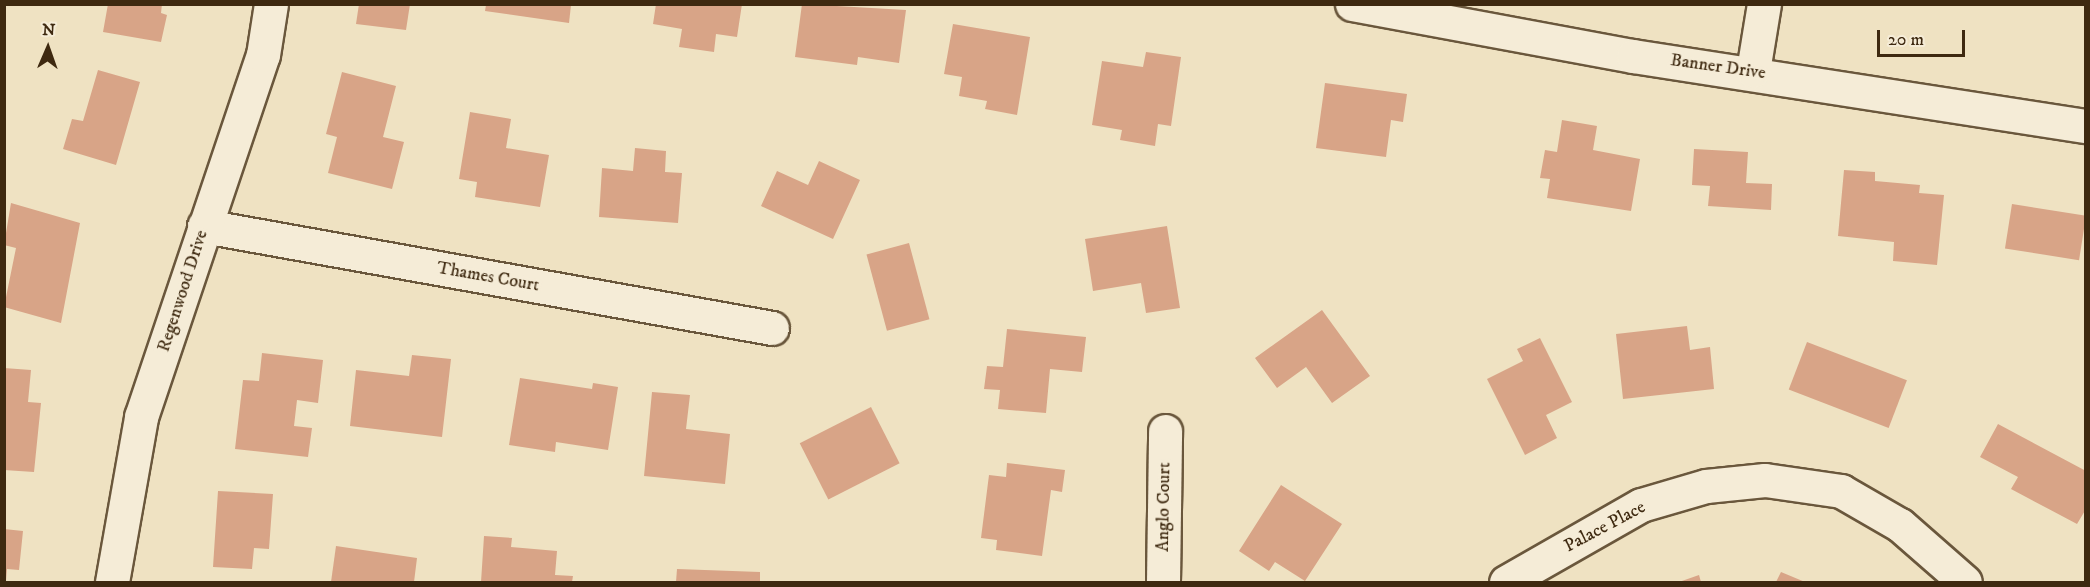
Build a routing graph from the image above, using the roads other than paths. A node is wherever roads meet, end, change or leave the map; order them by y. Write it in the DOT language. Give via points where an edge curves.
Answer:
graph roads {
  1 [pos="271,4"];
  2 [pos="1352,4"];
  3 [pos="1764,4"];
  4 [pos="1753,71"];
  5 [pos="2085,126"];
  6 [pos="204,226"];
  7 [pos="772,328"];
  8 [pos="1165,431"];
  9 [pos="112,582"];
  10 [pos="1163,582"];
  11 [pos="1507,582"];
  12 [pos="1965,582"];
  1 -- 6 [label="street, Regenwood Drive" via="263,55"];
  2 -- 4 [label="street, Banner Drive" via="1633,56"];
  3 -- 4 [label="street"];
  4 -- 5 [label="street, Banner Drive"];
  6 -- 7 [label="street, Thames Court"];
  6 -- 9 [label="street, Regenwood Drive" via="141,417"];
  8 -- 10 [label="street, Anglo Court"];
  11 -- 12 [label="street, Palace Place" via="1641,505 1706,486 1764,480 1841,491 1900,525"];
}
